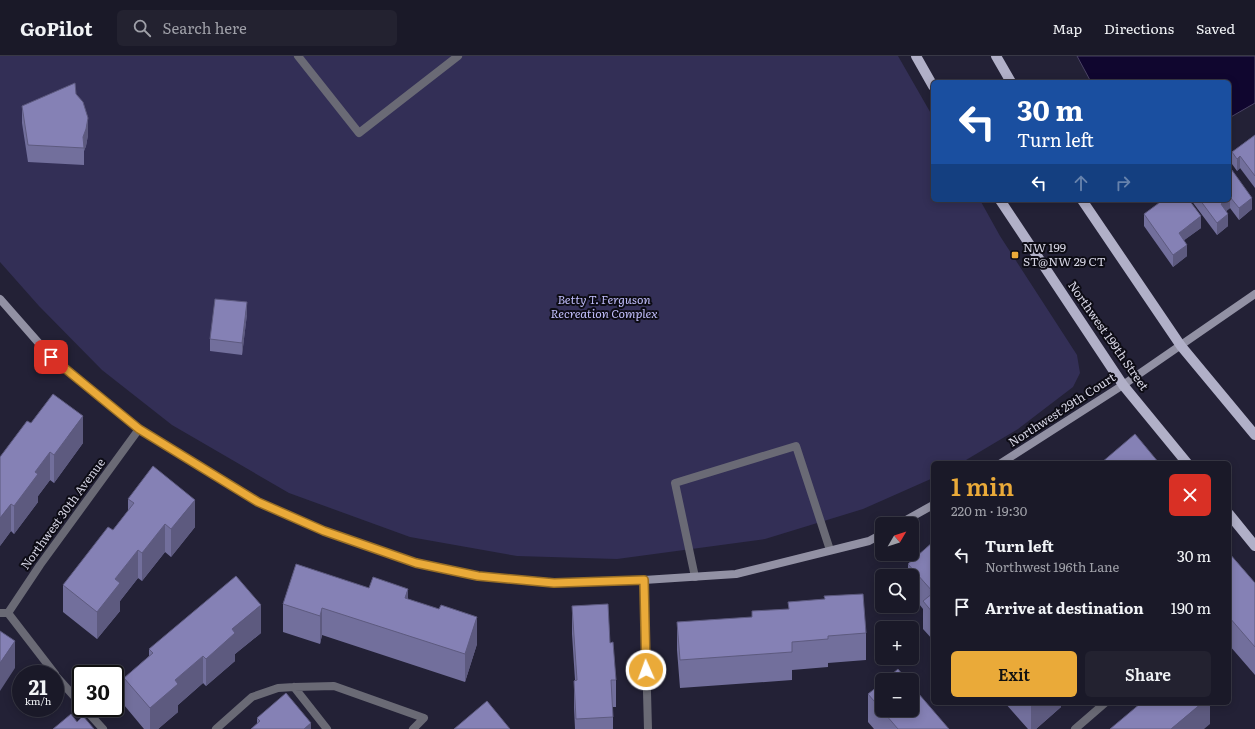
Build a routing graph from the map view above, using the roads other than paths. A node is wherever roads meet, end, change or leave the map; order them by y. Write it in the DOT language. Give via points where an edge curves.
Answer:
graph roads {
  1 [pos="298,56"];
  2 [pos="458,56"];
  3 [pos="916,56"];
  4 [pos="996,56"];
  5 [pos="1010,80"];
  6 [pos="931,82"];
  7 [pos="1001,202"];
  8 [pos="1083,202"];
  9 [pos="1255,294"];
  10 [pos="0,299"];
  11 [pos="1181,346"];
  12 [pos="1123,385"];
  13 [pos="139,429"];
  14 [pos="1255,435"];
  15 [pos="1004,461"];
  16 [pos="1185,461"];
  17 [pos="931,506"];
  18 [pos="1231,516"];
  19 [pos="912,517"];
  20 [pos="875,538"];
  21 [pos="1255,546"];
  22 [pos="830,550"];
  23 [pos="695,577"];
  24 [pos="644,580"];
  25 [pos="4,613"];
  26 [pos="47,665"];
  27 [pos="64,684"];
  28 [pos="294,687"];
  29 [pos="72,694"];
  30 [pos="1102,705"];
  31 [pos="92,717"];
  32 [pos="103,729"];
  33 [pos="216,729"];
  34 [pos="327,729"];
  35 [pos="413,729"];
  36 [pos="648,729"];
  37 [pos="1075,729"];
  1 -- 2 [label="street" via="359,133"];
  3 -- 6 [label="main road"];
  4 -- 5 [label="main road"];
  7 -- 12 [label="main road, Northwest 199th Street"];
  8 -- 11 [label="main road"];
  9 -- 11 [label="street, Northwest 29th Court"];
  10 -- 13 [label="street" via="51,357"];
  11 -- 12 [label="street, Northwest 29th Court"];
  11 -- 14 [label="main road"];
  12 -- 15 [label="street, Northwest 29th Court"];
  12 -- 16 [label="main road, Northwest 199th Street"];
  13 -- 24 [label="street" via="258,502 324,531 416,563 478,576 554,583"];
  13 -- 25 [label="street, Northwest 30th Avenue"];
  17 -- 19 [label="street"];
  18 -- 21 [label="main road"];
  20 -- 22 [label="street"];
  22 -- 23 [label="street" via="736,574"];
  22 -- 23 [label="street" via="796,446 674,483"];
  23 -- 24 [label="street"];
  24 -- 36 [label="street"];
  25 -- 26 [label="street"];
  27 -- 29 [label="street"];
  28 -- 33 [label="street" via="278,688 252,697"];
  28 -- 34 [label="street"];
  28 -- 35 [label="street" via="334,686 424,718"];
  30 -- 37 [label="street"];
  31 -- 32 [label="street"];
}
